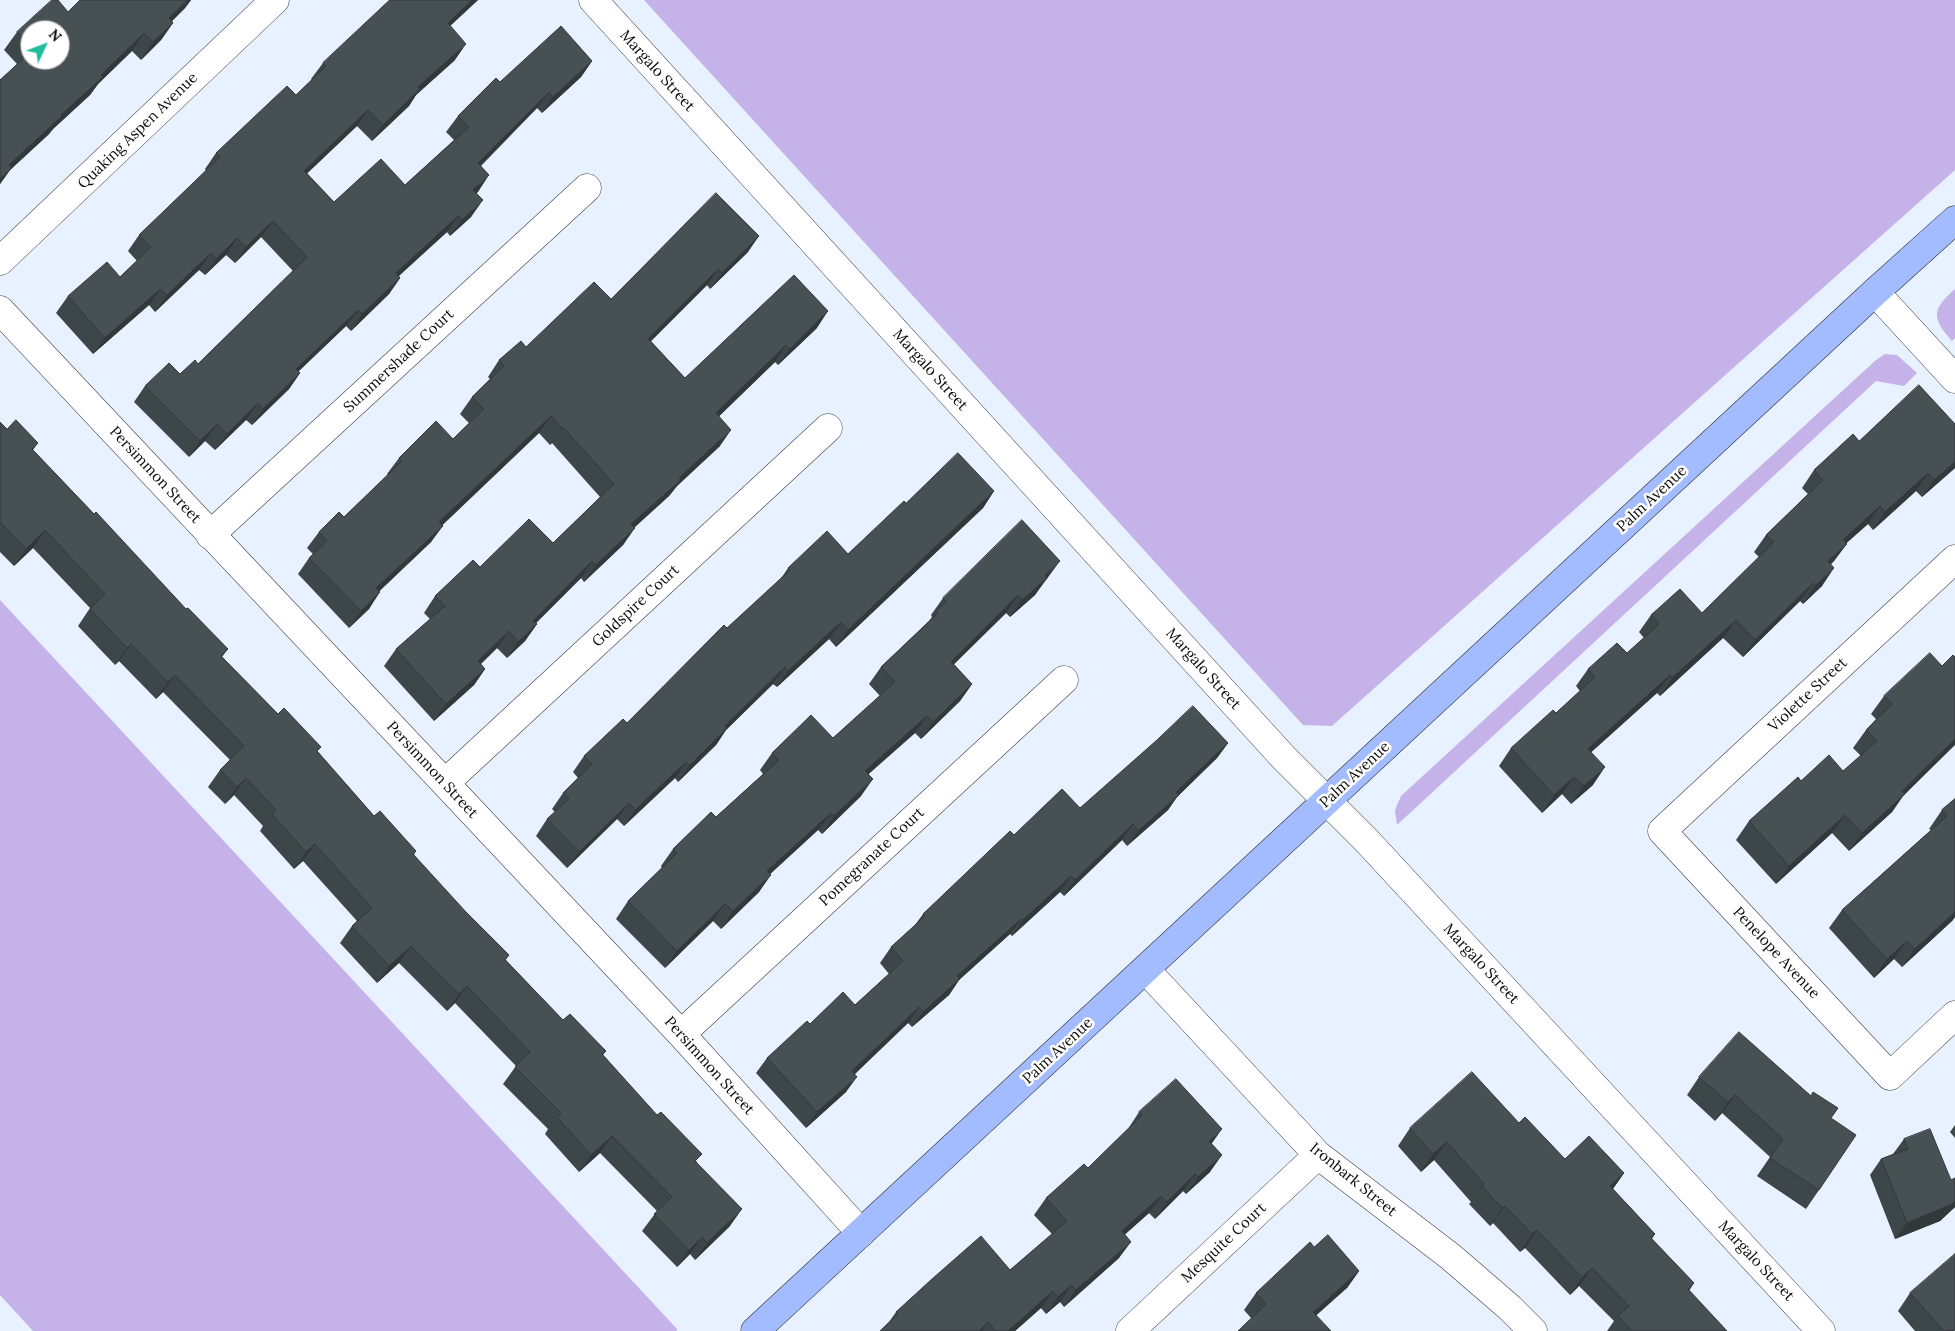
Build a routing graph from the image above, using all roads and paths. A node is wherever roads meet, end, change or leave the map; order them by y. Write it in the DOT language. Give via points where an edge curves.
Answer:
graph roads {
  1 [pos="275,0"];
  2 [pos="593,0"];
  3 [pos="587,188"];
  4 [pos="1955,220"];
  5 [pos="0,262"];
  6 [pos="1875,292"];
  7 [pos="0,310"];
  8 [pos="1955,379"];
  9 [pos="828,428"];
  10 [pos="210,534"];
  11 [pos="1955,559"];
  12 [pos="1064,680"];
  13 [pos="445,783"];
  14 [pos="1327,801"];
  15 [pos="1662,831"];
  16 [pos="1146,970"];
  17 [pos="1955,1015"];
  18 [pos="680,1034"];
  19 [pos="1318,1155"];
  20 [pos="861,1233"];
  21 [pos="755,1331"];
  22 [pos="1130,1331"];
  23 [pos="1533,1331"];
  24 [pos="1821,1331"];
  1 -- 5 [label="street, Quaking Aspen Avenue"];
  2 -- 14 [label="street, Margalo Street" via="1284,758"];
  3 -- 10 [label="street, Summershade Court"];
  4 -- 6 [label="main road, Palm Avenue"];
  6 -- 8 [label="street"];
  6 -- 14 [label="main road, Palm Avenue"];
  7 -- 10 [label="street, Persimmon Street"];
  9 -- 13 [label="street, Goldspire Court"];
  10 -- 13 [label="street, Persimmon Street"];
  11 -- 15 [label="street, Violette Street"];
  12 -- 18 [label="street, Pomegranate Court"];
  13 -- 18 [label="street, Persimmon Street"];
  14 -- 16 [label="main road, Palm Avenue"];
  14 -- 24 [label="street, Margalo Street"];
  15 -- 17 [label="street, Penelope Avenue" via="1890,1076"];
  16 -- 19 [label="street, Ironbark Street"];
  16 -- 20 [label="main road, Palm Avenue"];
  18 -- 20 [label="street, Persimmon Street"];
  19 -- 22 [label="street, Mesquite Court"];
  19 -- 23 [label="street, Ironbark Street" via="1451,1257"];
  20 -- 21 [label="main road, Palm Avenue"];
}
